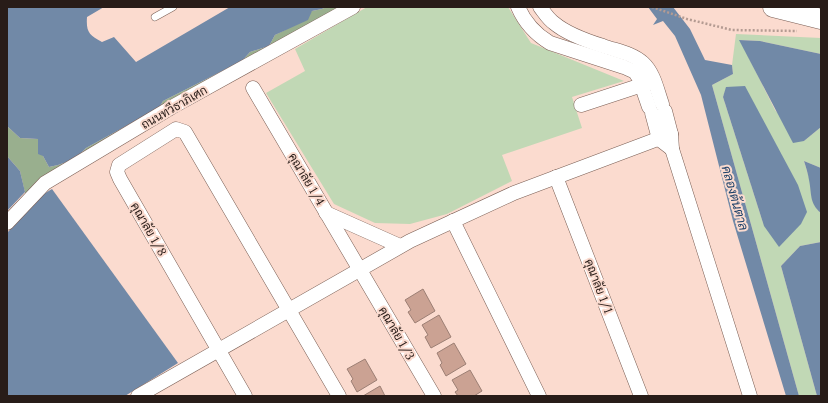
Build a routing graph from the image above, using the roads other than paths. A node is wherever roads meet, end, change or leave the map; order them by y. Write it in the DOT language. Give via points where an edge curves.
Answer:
graph roads {
  1 [pos="173,7"];
  2 [pos="353,7"];
  3 [pos="518,7"];
  4 [pos="540,7"];
  5 [pos="772,7"];
  6 [pos="155,18"];
  7 [pos="821,19"];
  8 [pos="642,62"];
  9 [pos="648,83"];
  10 [pos="253,88"];
  11 [pos="581,105"];
  12 [pos="665,136"];
  13 [pos="678,166"];
  14 [pos="556,177"];
  15 [pos="326,212"];
  16 [pos="453,221"];
  17 [pos="7,223"];
  18 [pos="400,246"];
  19 [pos="360,270"];
  20 [pos="289,310"];
  21 [pos="219,350"];
  22 [pos="158,391"];
  23 [pos="138,396"];
  24 [pos="245,396"];
  25 [pos="339,396"];
  26 [pos="434,396"];
  27 [pos="540,396"];
  28 [pos="641,396"];
  29 [pos="750,396"];
  1 -- 6 [label="lane"];
  2 -- 17 [label="street, ถนนทวีธาภิเศก" via="172,107 45,183"];
  3 -- 9 [label="street" via="531,29 541,38 624,66"];
  4 -- 8 [label="street" via="553,23 574,35 626,53"];
  5 -- 7 [label="main road"];
  8 -- 9 [label="street" via="648,69"];
  8 -- 13 [label="lane" via="651,64 660,80 677,138"];
  9 -- 11 [label="street"];
  9 -- 12 [label="street"];
  10 -- 15 [label="street, คุณาลัย 1/4"];
  12 -- 13 [label="street"];
  12 -- 14 [label="street"];
  13 -- 29 [label="street"];
  14 -- 16 [label="street"];
  14 -- 28 [label="street, คุณาลัย 1/1"];
  15 -- 18 [label="street"];
  15 -- 19 [label="street, คุณาลัย 1/4"];
  16 -- 18 [label="street"];
  16 -- 27 [label="street"];
  18 -- 19 [label="street"];
  19 -- 20 [label="street"];
  19 -- 26 [label="street, คุณาลัย 1/3"];
  20 -- 21 [label="street"];
  20 -- 21 [label="street, คุณาลัย 1/8" via="185,132 176,129 119,166 117,172"];
  20 -- 25 [label="street"];
  21 -- 22 [label="street"];
  21 -- 24 [label="street, คุณาลัย 1/8"];
  22 -- 23 [label="street"];
}
